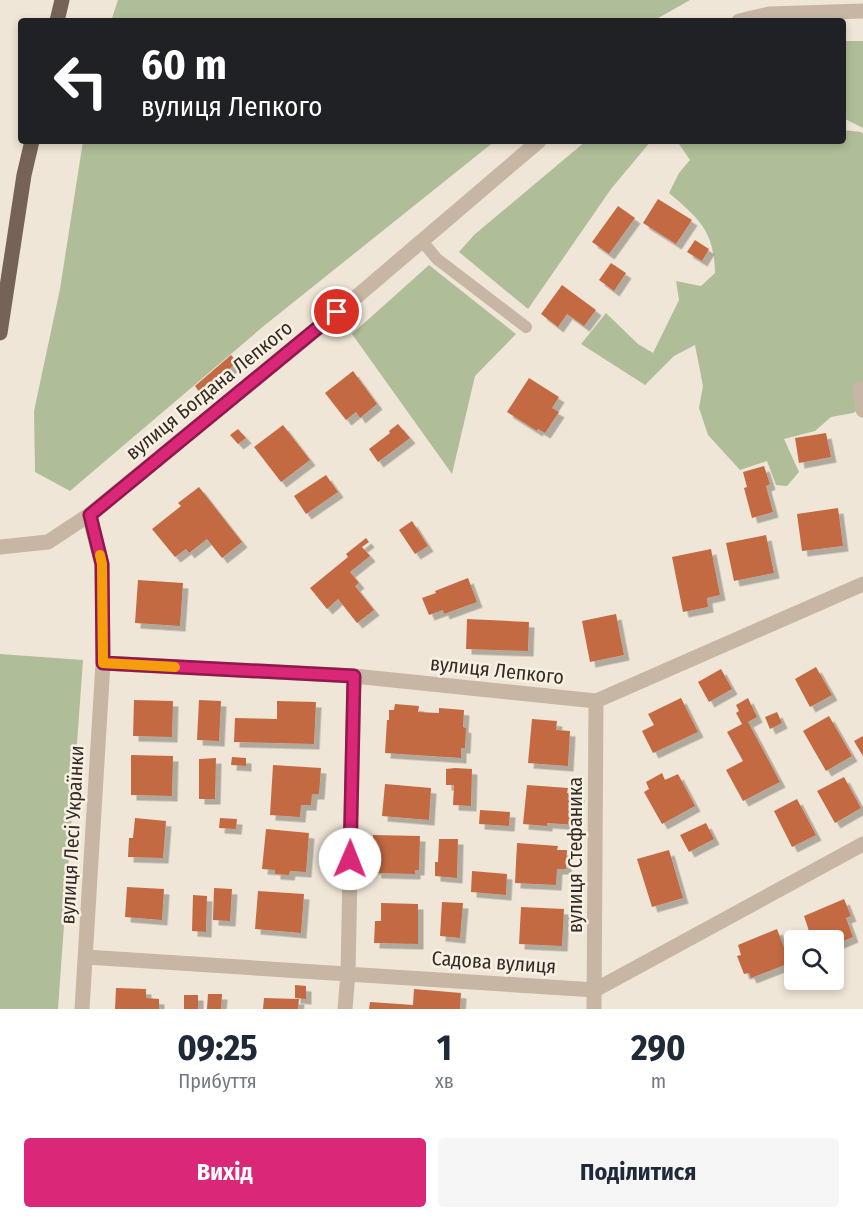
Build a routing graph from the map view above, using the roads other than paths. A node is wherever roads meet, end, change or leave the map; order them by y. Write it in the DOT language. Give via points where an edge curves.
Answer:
graph roads {
  1 [pos="62,0"];
  2 [pos="863,11"];
  3 [pos="58,18"];
  4 [pos="752,18"];
  5 [pos="31,144"];
  6 [pos="535,144"];
  7 [pos="422,241"];
  8 [pos="526,327"];
  9 [pos="0,333"];
  10 [pos="860,389"];
  11 [pos="863,410"];
  12 [pos="90,515"];
  13 [pos="0,547"];
  14 [pos="863,584"];
  15 [pos="103,663"];
  16 [pos="354,676"];
  17 [pos="596,701"];
  18 [pos="863,844"];
  19 [pos="86,957"];
  20 [pos="348,973"];
  21 [pos="595,990"];
  22 [pos="82,1009"];
  23 [pos="345,1009"];
  24 [pos="594,1009"];
  1 -- 3 [label="main road"];
  2 -- 4 [label="street"];
  5 -- 9 [label="main road"];
  6 -- 7 [label="street, вулиця Богдана Лепкого"];
  7 -- 8 [label="lane" via="437,259"];
  7 -- 12 [label="street, вулиця Богдана Лепкого"];
  10 -- 11 [label="street"];
  12 -- 13 [label="street, вулиця Богдана Лепкого" via="48,542"];
  12 -- 15 [label="street, вулиця Лесі Українки" via="102,564"];
  14 -- 17 [label="street, вулиця Лепкого"];
  15 -- 16 [label="street, вулиця Лепкого"];
  15 -- 19 [label="street, вулиця Лесі Українки"];
  16 -- 17 [label="street, вулиця Лепкого"];
  16 -- 20 [label="street"];
  17 -- 21 [label="street, вулиця Стефаника"];
  18 -- 21 [label="street"];
  19 -- 20 [label="street, Садова вулиця"];
  19 -- 22 [label="street, вулиця Лесі Українки"];
  20 -- 21 [label="street, Садова вулиця"];
  20 -- 23 [label="street"];
  21 -- 24 [label="street, вулиця Стефаника"];
}
